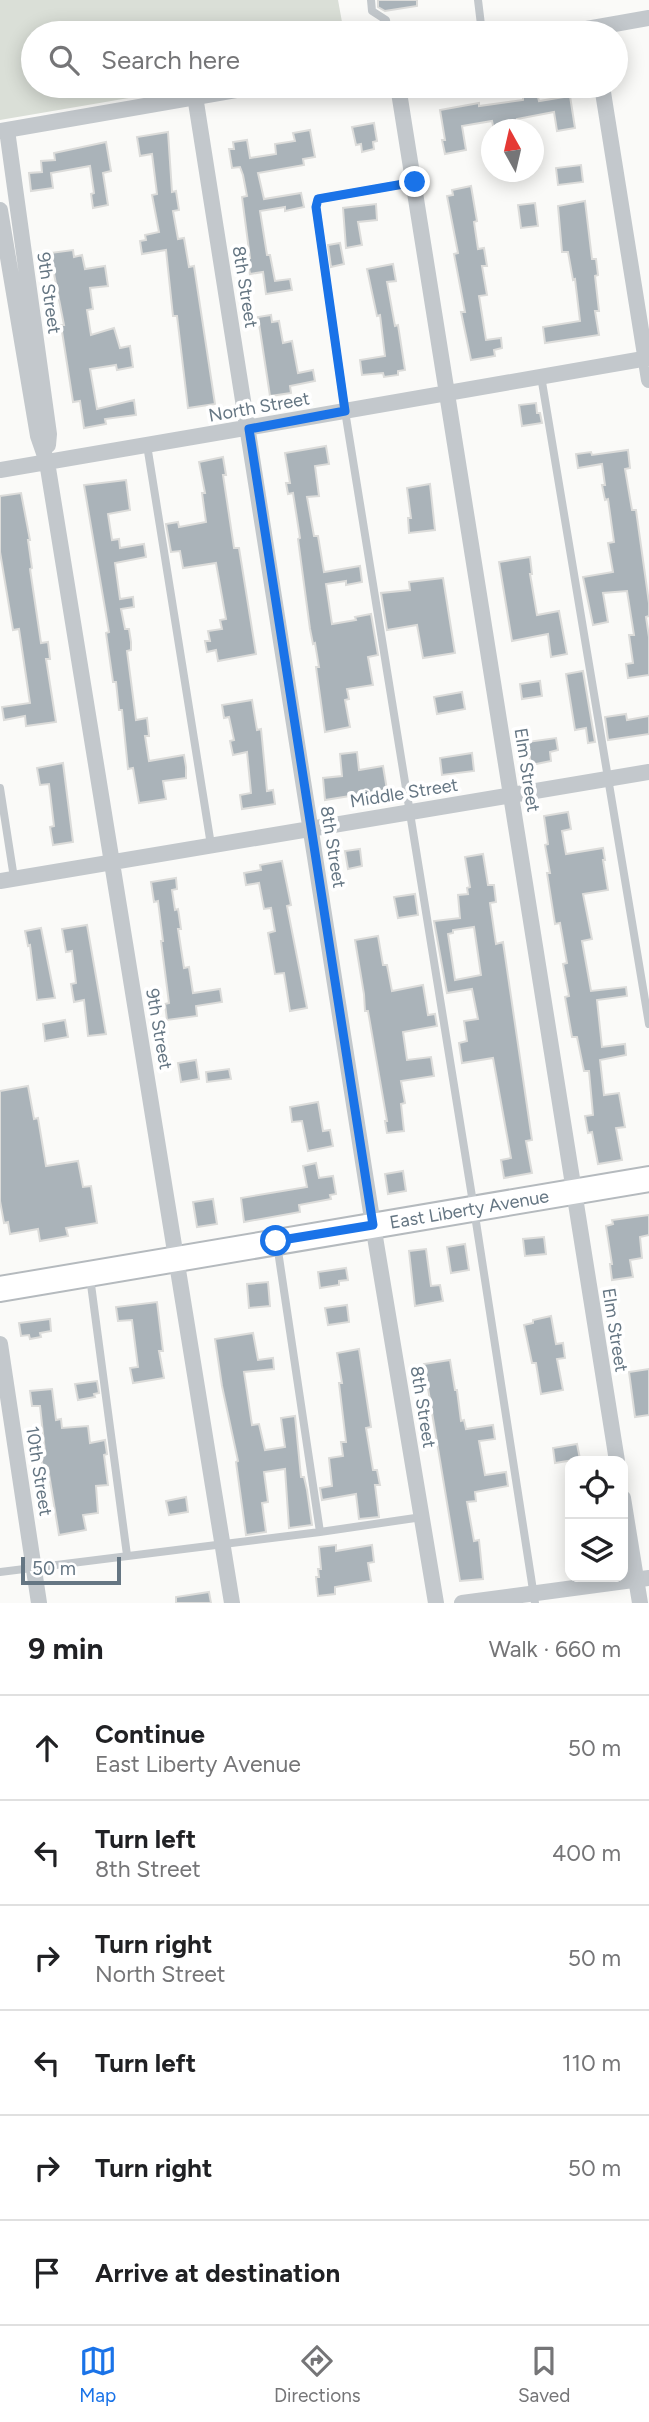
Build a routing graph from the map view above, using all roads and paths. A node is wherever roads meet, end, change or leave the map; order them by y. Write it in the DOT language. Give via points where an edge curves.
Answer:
graph roads {
  1 [pos="371,0"];
  2 [pos="478,0"];
  3 [pos="649,18"];
  4 [pos="386,21"];
  5 [pos="481,21"];
  6 [pos="628,23"];
  7 [pos="184,98"];
  8 [pos="195,98"];
  9 [pos="400,98"];
  10 [pos="604,98"];
  11 [pos="4,130"];
  12 [pos="415,182"];
  13 [pos="0,210"];
  14 [pos="647,359"];
  15 [pos="541,376"];
  16 [pos="649,380"];
  17 [pos="449,391"];
  18 [pos="345,411"];
  19 [pos="249,429"];
  20 [pos="147,445"];
  21 [pos="47,462"];
  22 [pos="0,470"];
  23 [pos="649,772"];
  24 [pos="609,779"];
  25 [pos="0,788"];
  26 [pos="512,795"];
  27 [pos="410,811"];
  28 [pos="311,828"];
  29 [pos="211,845"];
  30 [pos="111,862"];
  31 [pos="7,880"];
  32 [pos="649,1024"];
  33 [pos="649,1179"];
  34 [pos="574,1191"];
  35 [pos="474,1209"];
  36 [pos="373,1225"];
  37 [pos="276,1241"];
  38 [pos="178,1259"];
  39 [pos="89,1274"];
  40 [pos="0,1289"];
  41 [pos="0,1344"];
  42 [pos="616,1456"];
  43 [pos="422,1517"];
  44 [pos="628,1518"];
  45 [pos="320,1532"];
  46 [pos="224,1545"];
  47 [pos="127,1555"];
  48 [pos="34,1567"];
  49 [pos="0,1572"];
  50 [pos="643,1579"];
  51 [pos="534,1598"];
  52 [pos="39,1603"];
  53 [pos="232,1603"];
  54 [pos="436,1603"];
  55 [pos="462,1603"];
  56 [pos="639,1603"];
  1 -- 4 [label="lane" via="372,11"];
  2 -- 5 [label="lane"];
  3 -- 6 [label="street"];
  7 -- 11 [label="street"];
  8 -- 19 [label="street, 8th Street"];
  9 -- 12 [label="street, Elm Street"];
  10 -- 14 [label="street"];
  11 -- 21 [label="street, 9th Street" via="49,434"];
  12 -- 17 [label="street, Elm Street"];
  12 -- 18 [label="lane" via="318,199"];
  13 -- 21 [label="street, 9th Street" via="38,436"];
  14 -- 15 [label="street, North Street"];
  14 -- 16 [label="street"];
  15 -- 17 [label="street, North Street"];
  15 -- 24 [label="lane"];
  17 -- 18 [label="street, North Street"];
  17 -- 26 [label="street, Elm Street"];
  18 -- 19 [label="street, North Street"];
  18 -- 27 [label="lane"];
  19 -- 20 [label="street, North Street"];
  19 -- 28 [label="street, 8th Street"];
  20 -- 21 [label="street, North Street"];
  20 -- 29 [label="lane"];
  21 -- 22 [label="street, North Street"];
  21 -- 30 [label="street, 9th Street"];
  23 -- 24 [label="street, Middle Street"];
  24 -- 26 [label="street, Middle Street"];
  24 -- 32 [label="lane"];
  25 -- 31 [label="lane"];
  26 -- 27 [label="street, Middle Street"];
  26 -- 34 [label="street, Elm Street"];
  27 -- 28 [label="street, Middle Street"];
  27 -- 35 [label="lane"];
  28 -- 29 [label="street, Middle Street"];
  28 -- 36 [label="street, 8th Street"];
  29 -- 30 [label="street, Middle Street"];
  30 -- 31 [label="street, Middle Street"];
  30 -- 38 [label="street, 9th Street"];
  33 -- 34 [label="main road, East Liberty Avenue"];
  34 -- 35 [label="main road, East Liberty Avenue"];
  34 -- 42 [label="street, Elm Street"];
  35 -- 36 [label="main road, East Liberty Avenue"];
  35 -- 51 [label="lane"];
  36 -- 37 [label="main road, East Liberty Avenue"];
  36 -- 43 [label="street, 8th Street"];
  37 -- 38 [label="main road, East Liberty Avenue"];
  37 -- 45 [label="lane"];
  38 -- 39 [label="main road, East Liberty Avenue"];
  38 -- 46 [label="street, 9th Street"];
  39 -- 40 [label="main road, East Liberty Avenue"];
  39 -- 47 [label="lane"];
  41 -- 48 [label="street, 10th Street"];
  43 -- 45 [label="lane"];
  43 -- 54 [label="street, 8th Street"];
  44 -- 50 [label="street"];
  45 -- 46 [label="lane"];
  46 -- 47 [label="lane"];
  46 -- 53 [label="street, 9th Street"];
  47 -- 48 [label="lane"];
  48 -- 49 [label="lane"];
  48 -- 52 [label="street, 10th Street"];
  50 -- 51 [label="street"];
  50 -- 56 [label="street"];
  51 -- 55 [label="street"];
}
